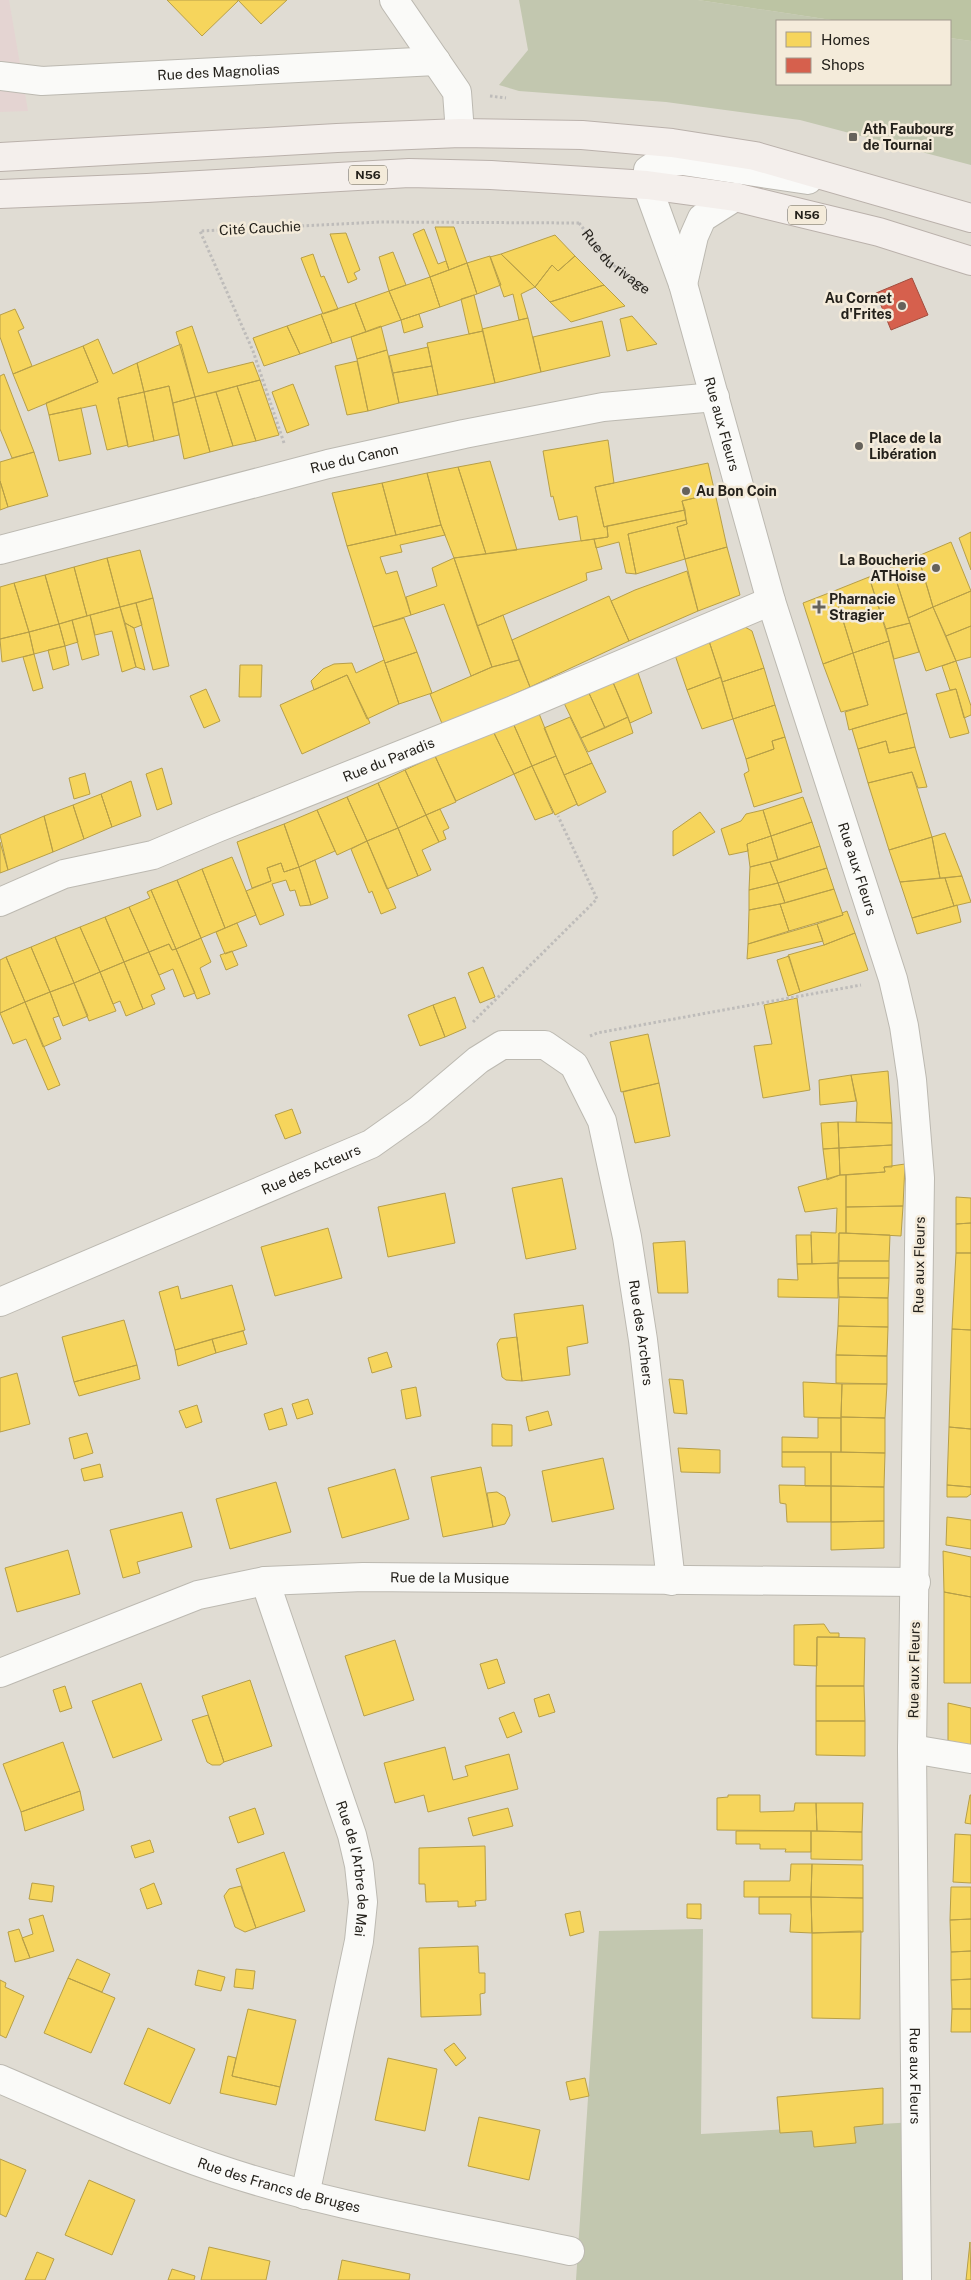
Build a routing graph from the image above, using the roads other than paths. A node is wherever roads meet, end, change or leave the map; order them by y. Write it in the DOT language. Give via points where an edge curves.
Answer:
graph roads {
  1 [pos="394,0"];
  2 [pos="436,62"];
  3 [pos="0,76"];
  4 [pos="460,133"];
  5 [pos="0,157"];
  6 [pos="647,185"];
  7 [pos="870,189"];
  8 [pos="0,194"];
  9 [pos="734,197"];
  10 [pos="971,218"];
  11 [pos="971,261"];
  12 [pos="683,284"];
  13 [pos="715,397"];
  14 [pos="0,550"];
  15 [pos="771,600"];
  16 [pos="0,902"];
  17 [pos="587,1090"];
  18 [pos="0,1302"];
  19 [pos="264,1581"];
  20 [pos="670,1581"];
  21 [pos="916,1582"];
  22 [pos="0,1672"];
  23 [pos="912,1749"];
  24 [pos="971,1759"];
  25 [pos="0,2078"];
  26 [pos="305,2195"];
  27 [pos="570,2251"];
  28 [pos="917,2280"];
  1 -- 2 [label="street"];
  2 -- 3 [label="street, Rue des Magnolias" via="42,81"];
  2 -- 4 [label="street" via="457,92"];
  4 -- 5 [label="main road"];
  4 -- 7 [label="main road" via="582,135 672,143 755,156"];
  6 -- 7 [label="street" via="648,170 662,161 683,161"];
  6 -- 8 [label="main road, N56" via="409,173"];
  6 -- 9 [label="main road, N56"];
  6 -- 12 [label="street, Rue aux Fleurs"];
  7 -- 10 [label="main road"];
  9 -- 11 [label="main road, N56" via="879,232"];
  9 -- 12 [label="street, Rue aux Fleurs" via="702,218 694,236"];
  12 -- 13 [label="street, Rue aux Fleurs"];
  13 -- 14 [label="street, Rue du Canon" via="603,407 464,434 294,472"];
  13 -- 15 [label="street, Rue aux Fleurs"];
  15 -- 16 [label="street, Rue du Paradis" via="511,711 153,855 64,874"];
  15 -- 21 [label="street, Rue aux Fleurs" via="893,979 912,1080 920,1178"];
  17 -- 18 [label="street, Rue des Acteurs" via="574,1065 545,1045 502,1045 370,1144"];
  17 -- 20 [label="street, Rue des Archers" via="602,1121 628,1237"];
  19 -- 20 [label="street, Rue de la Musique" via="363,1577"];
  19 -- 22 [label="street, Rue de la Musique" via="198,1595"];
  19 -- 26 [label="street, Rue de l'Arbre de Mai" via="352,1835 363,1902 359,1941"];
  20 -- 21 [label="street, Rue de la Musique"];
  21 -- 23 [label="street, Rue aux Fleurs"];
  23 -- 24 [label="street"];
  23 -- 28 [label="street, Rue aux Fleurs"];
  25 -- 26 [label="street, Rue des Francs de Bruges" via="112,2128 213,2167"];
  26 -- 27 [label="street, Rue des Francs de Bruges"];
}
